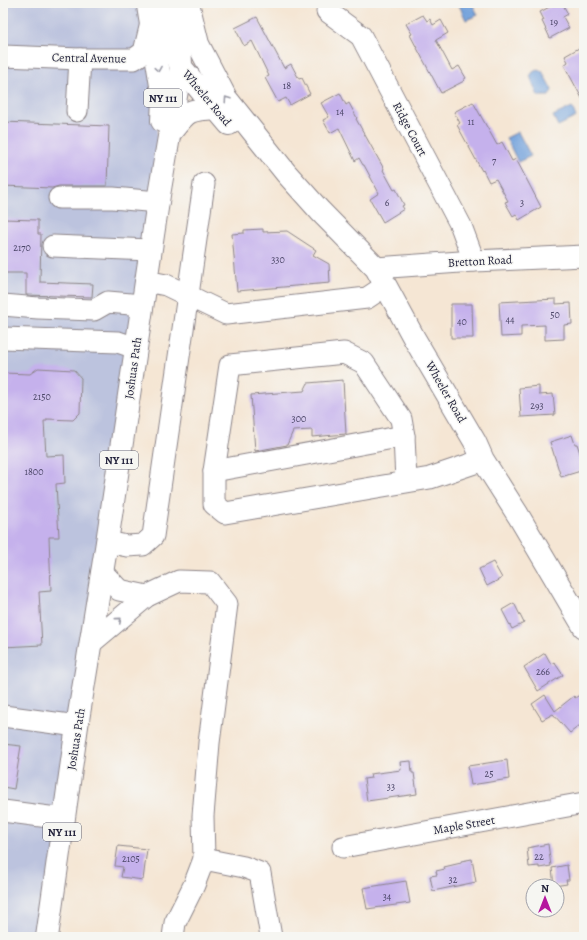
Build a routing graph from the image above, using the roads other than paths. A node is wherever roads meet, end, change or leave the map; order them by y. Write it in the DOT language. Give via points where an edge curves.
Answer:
graph roads {
  1 [pos="179,3"];
  2 [pos="188,3"];
  3 [pos="151,10"];
  4 [pos="327,11"];
  5 [pos="3,56"];
  6 [pos="80,59"];
  7 [pos="181,67"];
  8 [pos="215,108"];
  9 [pos="77,111"];
  10 [pos="170,133"];
  11 [pos="286,174"];
  12 [pos="204,184"];
  13 [pos="59,198"];
  14 [pos="158,198"];
  15 [pos="53,246"];
  16 [pos="150,250"];
  17 [pos="584,256"];
  18 [pos="474,261"];
  19 [pos="380,277"];
  20 [pos="146,281"];
  21 [pos="189,296"];
  22 [pos="3,304"];
  23 [pos="142,305"];
  24 [pos="3,338"];
  25 [pos="136,348"];
  26 [pos="404,436"];
  27 [pos="483,460"];
  28 [pos="214,471"];
  29 [pos="430,478"];
  30 [pos="406,481"];
  31 [pos="107,542"];
  32 [pos="102,572"];
  33 [pos="147,596"];
  34 [pos="584,627"];
  35 [pos="91,643"];
  36 [pos="3,716"];
  37 [pos="77,726"];
  38 [pos="584,803"];
  39 [pos="3,811"];
  40 [pos="64,819"];
  41 [pos="343,846"];
  42 [pos="204,859"];
  43 [pos="47,937"];
  44 [pos="173,937"];
  45 [pos="271,937"];
  1 -- 7 [label="main road, Joshuas Path / NY 111"];
  11 -- 2 [label="main road, Wheeler Road, one-way" via="226,98 198,44"];
  3 -- 6 [label="street, Central Avenue" via="144,52 134,59"];
  3 -- 7 [label="main road, Wheeler Road"];
  3 -- 14 [label="main road, Joshuas Path / NY 111, one-way" via="163,98"];
  4 -- 18 [label="street, Ridge Court" via="361,36 462,226"];
  5 -- 6 [label="street, Central Avenue"];
  6 -- 9 [label="street"];
  7 -- 8 [label="main road, Wheeler Road"];
  7 -- 10 [label="main road, Joshuas Path / NY 111"];
  8 -- 10 [label="main road" via="189,111"];
  8 -- 11 [label="main road, Wheeler Road" via="237,134"];
  10 -- 14 [label="main road, Joshuas Path / NY 111"];
  11 -- 19 [label="main road, Wheeler Road"];
  12 -- 21 [label="street"];
  13 -- 14 [label="street"];
  14 -- 16 [label="main road, Joshuas Path / NY 111"];
  15 -- 16 [label="street"];
  16 -- 20 [label="main road, Joshuas Path / NY 111"];
  17 -- 18 [label="street, Bretton Road"];
  18 -- 19 [label="street, Bretton Road"];
  19 -- 21 [label="street" via="367,298 226,314"];
  19 -- 27 [label="main road, Wheeler Road"];
  20 -- 21 [label="street" via="166,285"];
  20 -- 23 [label="main road, Joshuas Path / NY 111"];
  21 -- 31 [label="street" via="152,536 143,545 127,546"];
  22 -- 23 [label="street" via="94,310 108,302"];
  23 -- 25 [label="main road, Joshuas Path / NY 111"];
  24 -- 25 [label="street" via="118,342"];
  25 -- 31 [label="main road, Joshuas Path / NY 111"];
  26 -- 28 [label="street"];
  26 -- 28 [label="street" via="401,419 364,363 344,353 230,365"];
  26 -- 29 [label="street"];
  26 -- 30 [label="street"];
  27 -- 29 [label="street"];
  27 -- 34 [label="main road, Wheeler Road"];
  28 -- 30 [label="street" via="214,504 225,513"];
  29 -- 30 [label="street"];
  31 -- 32 [label="main road, Joshuas Path / NY 111"];
  32 -- 33 [label="street" via="119,590"];
  32 -- 35 [label="main road, Joshuas Path / NY 111"];
  35 -- 33 [label="street, one-way"];
  33 -- 42 [label="street" via="179,581 210,582 227,604 209,743 203,816"];
  35 -- 37 [label="main road, Joshuas Path / NY 111"];
  36 -- 37 [label="street"];
  37 -- 40 [label="main road, Joshuas Path / NY 111"];
  38 -- 41 [label="street, Maple Street"];
  39 -- 40 [label="street"];
  40 -- 43 [label="main road, Joshuas Path / NY 111"];
  42 -- 44 [label="street" via="194,886 175,923"];
  42 -- 45 [label="street" via="260,873"];
}
